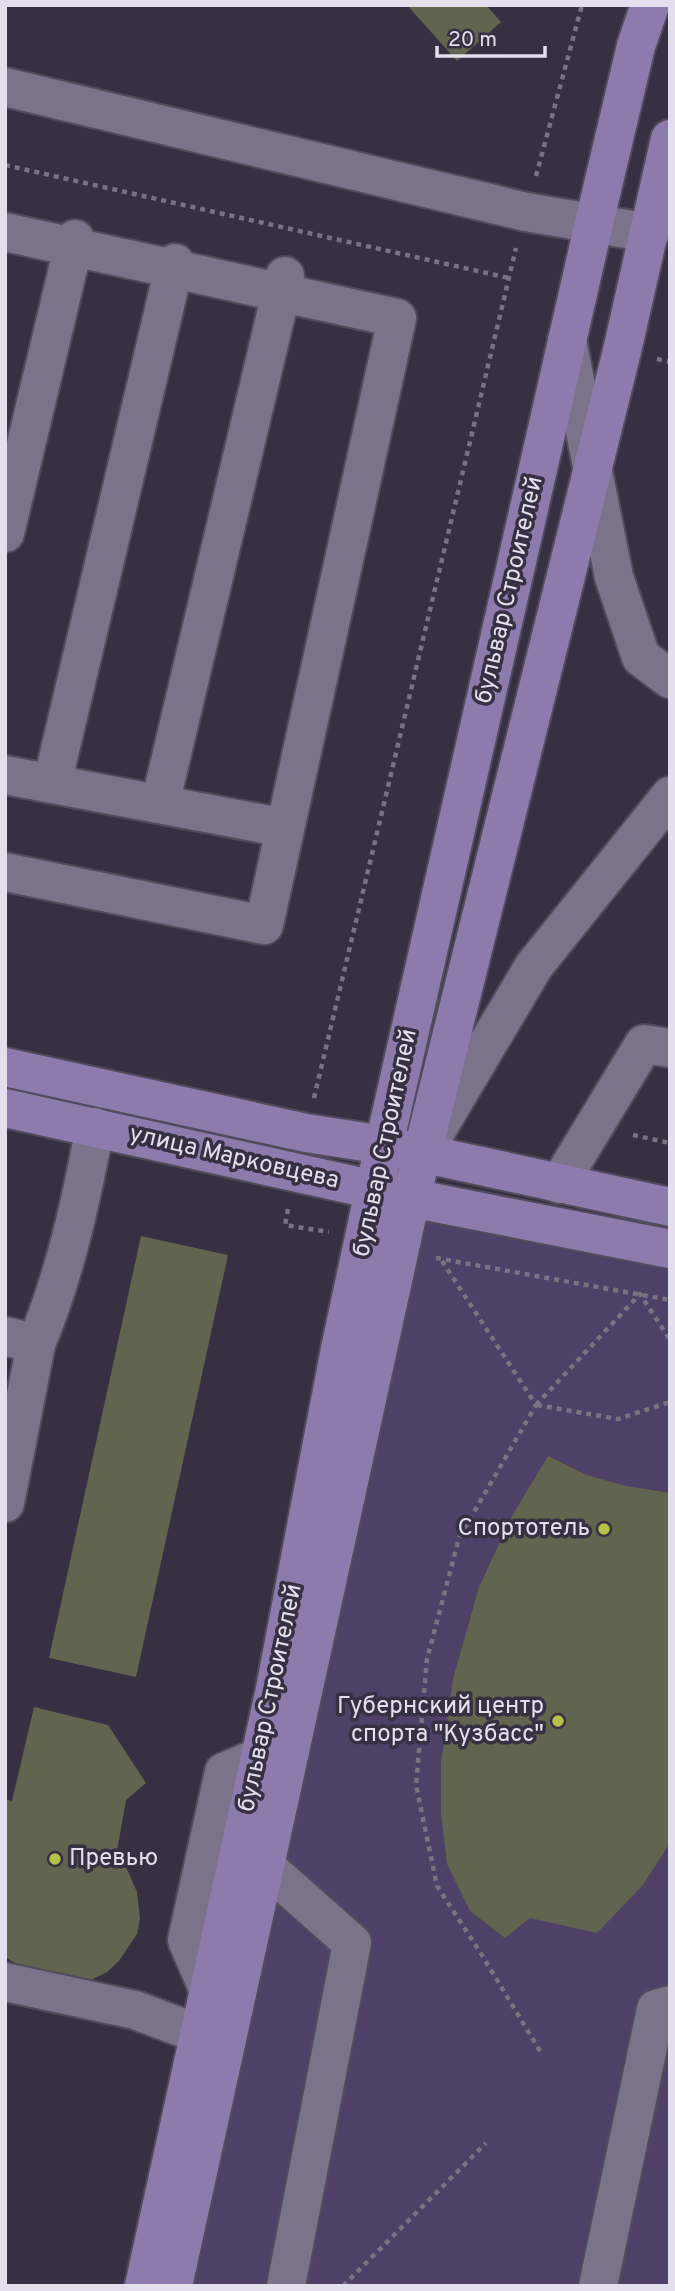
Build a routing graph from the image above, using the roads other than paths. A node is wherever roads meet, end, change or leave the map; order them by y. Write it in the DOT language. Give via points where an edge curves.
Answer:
graph roads {
  1 [pos="650,5"];
  2 [pos="5,87"];
  3 [pos="670,139"];
  4 [pos="594,223"];
  5 [pos="5,232"];
  6 [pos="650,233"];
  7 [pos="74,243"];
  8 [pos="174,266"];
  9 [pos="283,284"];
  10 [pos="567,340"];
  11 [pos="593,470"];
  12 [pos="5,533"];
  13 [pos="670,679"];
  14 [pos="5,775"];
  15 [pos="52,784"];
  16 [pos="670,796"];
  17 [pos="160,804"];
  18 [pos="285,828"];
  19 [pos="5,872"];
  20 [pos="670,1048"];
  21 [pos="5,1067"];
  22 [pos="5,1108"];
  23 [pos="95,1127"];
  24 [pos="384,1145"];
  25 [pos="423,1154"];
  26 [pos="559,1184"];
  27 [pos="393,1194"];
  28 [pos="670,1207"];
  29 [pos="670,1249"];
  30 [pos="21,1340"];
  31 [pos="5,1503"];
  32 [pos="265,1867"];
  33 [pos="5,1982"];
  34 [pos="670,2005"];
  35 [pos="199,2034"];
  36 [pos="144,2286"];
  37 [pos="173,2286"];
  38 [pos="286,2286"];
  39 [pos="598,2286"];
  1 -- 4 [label="main road, бульвар Строителей"];
  2 -- 4 [label="street" via="526,212"];
  3 -- 6 [label="main road, бульвар Строителей"];
  4 -- 6 [label="street"];
  4 -- 10 [label="main road, бульвар Строителей"];
  5 -- 7 [label="street"];
  6 -- 11 [label="main road, бульвар Строителей"];
  7 -- 8 [label="street"];
  7 -- 12 [label="street"];
  8 -- 9 [label="street"];
  8 -- 15 [label="street"];
  9 -- 17 [label="street"];
  9 -- 18 [label="street" via="397,318"];
  10 -- 11 [label="street"];
  10 -- 24 [label="main road, бульвар Строителей"];
  11 -- 13 [label="street" via="614,577 641,657"];
  11 -- 25 [label="main road, бульвар Строителей"];
  14 -- 15 [label="street"];
  15 -- 17 [label="street"];
  16 -- 25 [label="street" via="534,966"];
  17 -- 18 [label="street"];
  18 -- 19 [label="street" via="264,925"];
  20 -- 26 [label="street" via="644,1044"];
  21 -- 24 [label="main road, улица Марковцева" via="306,1133"];
  22 -- 23 [label="main road, улица Марковцева"];
  23 -- 27 [label="main road, улица Марковцева"];
  23 -- 30 [label="street" via="53,1303"];
  24 -- 25 [label="main road, улица Марковцева"];
  24 -- 27 [label="main road, бульвар Строителей"];
  25 -- 26 [label="main road"];
  25 -- 27 [label="main road, бульвар Строителей"];
  26 -- 28 [label="main road"];
  27 -- 29 [label="main road, улица Марковцева"];
  27 -- 32 [label="main road, бульвар Строителей" via="400,1247"];
  27 -- 35 [label="main road, бульвар Строителей" via="340,1349 275,1689"];
  30 -- 31 [label="street"];
  32 -- 37 [label="main road, бульвар Строителей"];
  32 -- 38 [label="street" via="352,1943"];
  33 -- 35 [label="street" via="135,2010"];
  34 -- 39 [label="street" via="656,2009"];
  35 -- 36 [label="main road, бульвар Строителей"];
}
